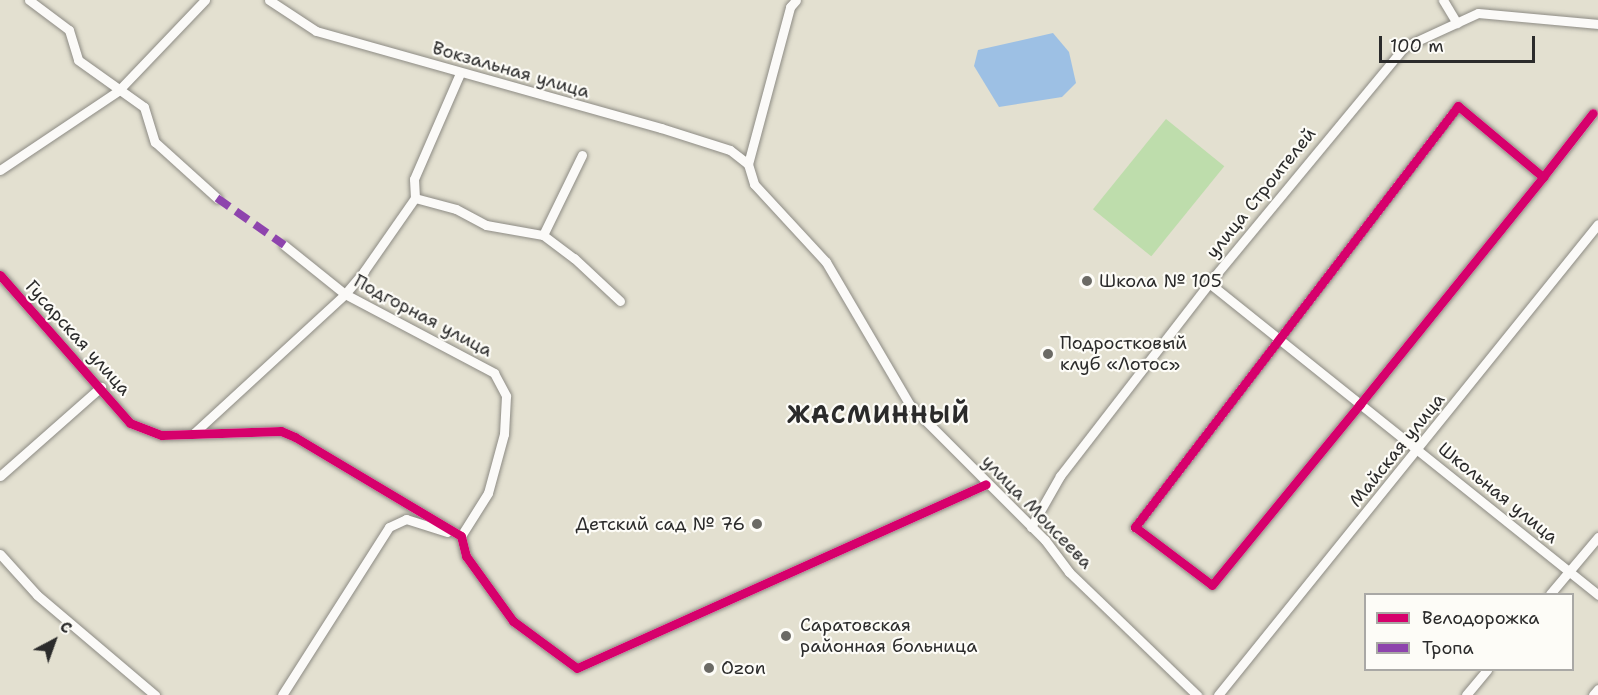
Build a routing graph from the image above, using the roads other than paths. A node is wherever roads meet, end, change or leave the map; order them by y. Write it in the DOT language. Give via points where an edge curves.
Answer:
graph roads {
  1 [pos="29,0"];
  2 [pos="205,0"];
  3 [pos="269,0"];
  4 [pos="796,0"];
  5 [pos="1443,0"];
  6 [pos="1457,23"];
  7 [pos="1598,24"];
  8 [pos="460,73"];
  9 [pos="118,91"];
  10 [pos="1593,113"];
  11 [pos="582,155"];
  12 [pos="748,164"];
  13 [pos="0,170"];
  14 [pos="1543,177"];
  15 [pos="217,198"];
  16 [pos="415,198"];
  17 [pos="1598,224"];
  18 [pos="543,235"];
  19 [pos="284,245"];
  20 [pos="0,275"];
  21 [pos="1209,283"];
  22 [pos="345,294"];
  23 [pos="620,301"];
  24 [pos="1278,339"];
  25 [pos="101,387"];
  26 [pos="1360,404"];
  27 [pos="194,434"];
  28 [pos="1418,451"];
  29 [pos="0,476"];
  30 [pos="986,483"];
  31 [pos="1031,527"];
  32 [pos="461,536"];
  33 [pos="1598,537"];
  34 [pos="0,554"];
  35 [pos="1570,571"];
  36 [pos="1551,593"];
  37 [pos="1598,595"];
  38 [pos="1485,671"];
  39 [pos="1598,689"];
  40 [pos="155,695"];
  41 [pos="282,695"];
  42 [pos="1197,695"];
  43 [pos="1218,695"];
  44 [pos="1466,695"];
  45 [pos="1593,695"];
  1 -- 9 [label="street" via="69,30 78,60"];
  2 -- 9 [label="street"];
  3 -- 8 [label="street, Вокзальная улица" via="316,31"];
  4 -- 12 [label="street" via="790,7"];
  5 -- 6 [label="street"];
  6 -- 7 [label="street, улица Строителей" via="1478,13"];
  6 -- 21 [label="street, улица Строителей" via="1404,47"];
  8 -- 12 [label="street, Вокзальная улица" via="661,128 730,150"];
  8 -- 16 [label="street" via="414,179"];
  9 -- 13 [label="street"];
  9 -- 15 [label="street" via="144,107 155,142"];
  10 -- 14 [label="street"];
  11 -- 18 [label="street"];
  12 -- 30 [label="street, улица Моисеева" via="754,184 826,262 909,405"];
  14 -- 24 [label="street" via="1458,106"];
  14 -- 26 [label="street"];
  16 -- 18 [label="street" via="456,210 486,225"];
  16 -- 22 [label="street"];
  17 -- 28 [label="street, Майская улица"];
  18 -- 23 [label="street"];
  19 -- 22 [label="street, Подгорная улица"];
  20 -- 25 [label="street, Гусарская улица"];
  21 -- 24 [label="street, Школьная улица"];
  21 -- 31 [label="street, улица Строителей" via="1060,476"];
  22 -- 27 [label="street"];
  22 -- 32 [label="street, Подгорная улица" via="494,373 506,396 504,434 488,493"];
  24 -- 26 [label="street, Школьная улица"];
  24 -- 26 [label="street" via="1135,527 1212,585"];
  25 -- 27 [label="street, Гусарская улица" via="130,423 162,435"];
  25 -- 29 [label="street"];
  26 -- 28 [label="street, Школьная улица"];
  27 -- 32 [label="street" via="281,431 345,464"];
  28 -- 35 [label="street, Школьная улица"];
  28 -- 43 [label="street, Майская улица"];
  30 -- 31 [label="street, улица Моисеева"];
  30 -- 32 [label="street" via="577,668 513,621 466,556"];
  31 -- 42 [label="street, улица Моисеева" via="1069,572"];
  32 -- 41 [label="street" via="406,519 389,527"];
  33 -- 35 [label="street"];
  34 -- 40 [label="street" via="37,595"];
  35 -- 36 [label="street"];
  35 -- 37 [label="street, Школьная улица"];
  38 -- 44 [label="street"];
  39 -- 45 [label="street"];
}
